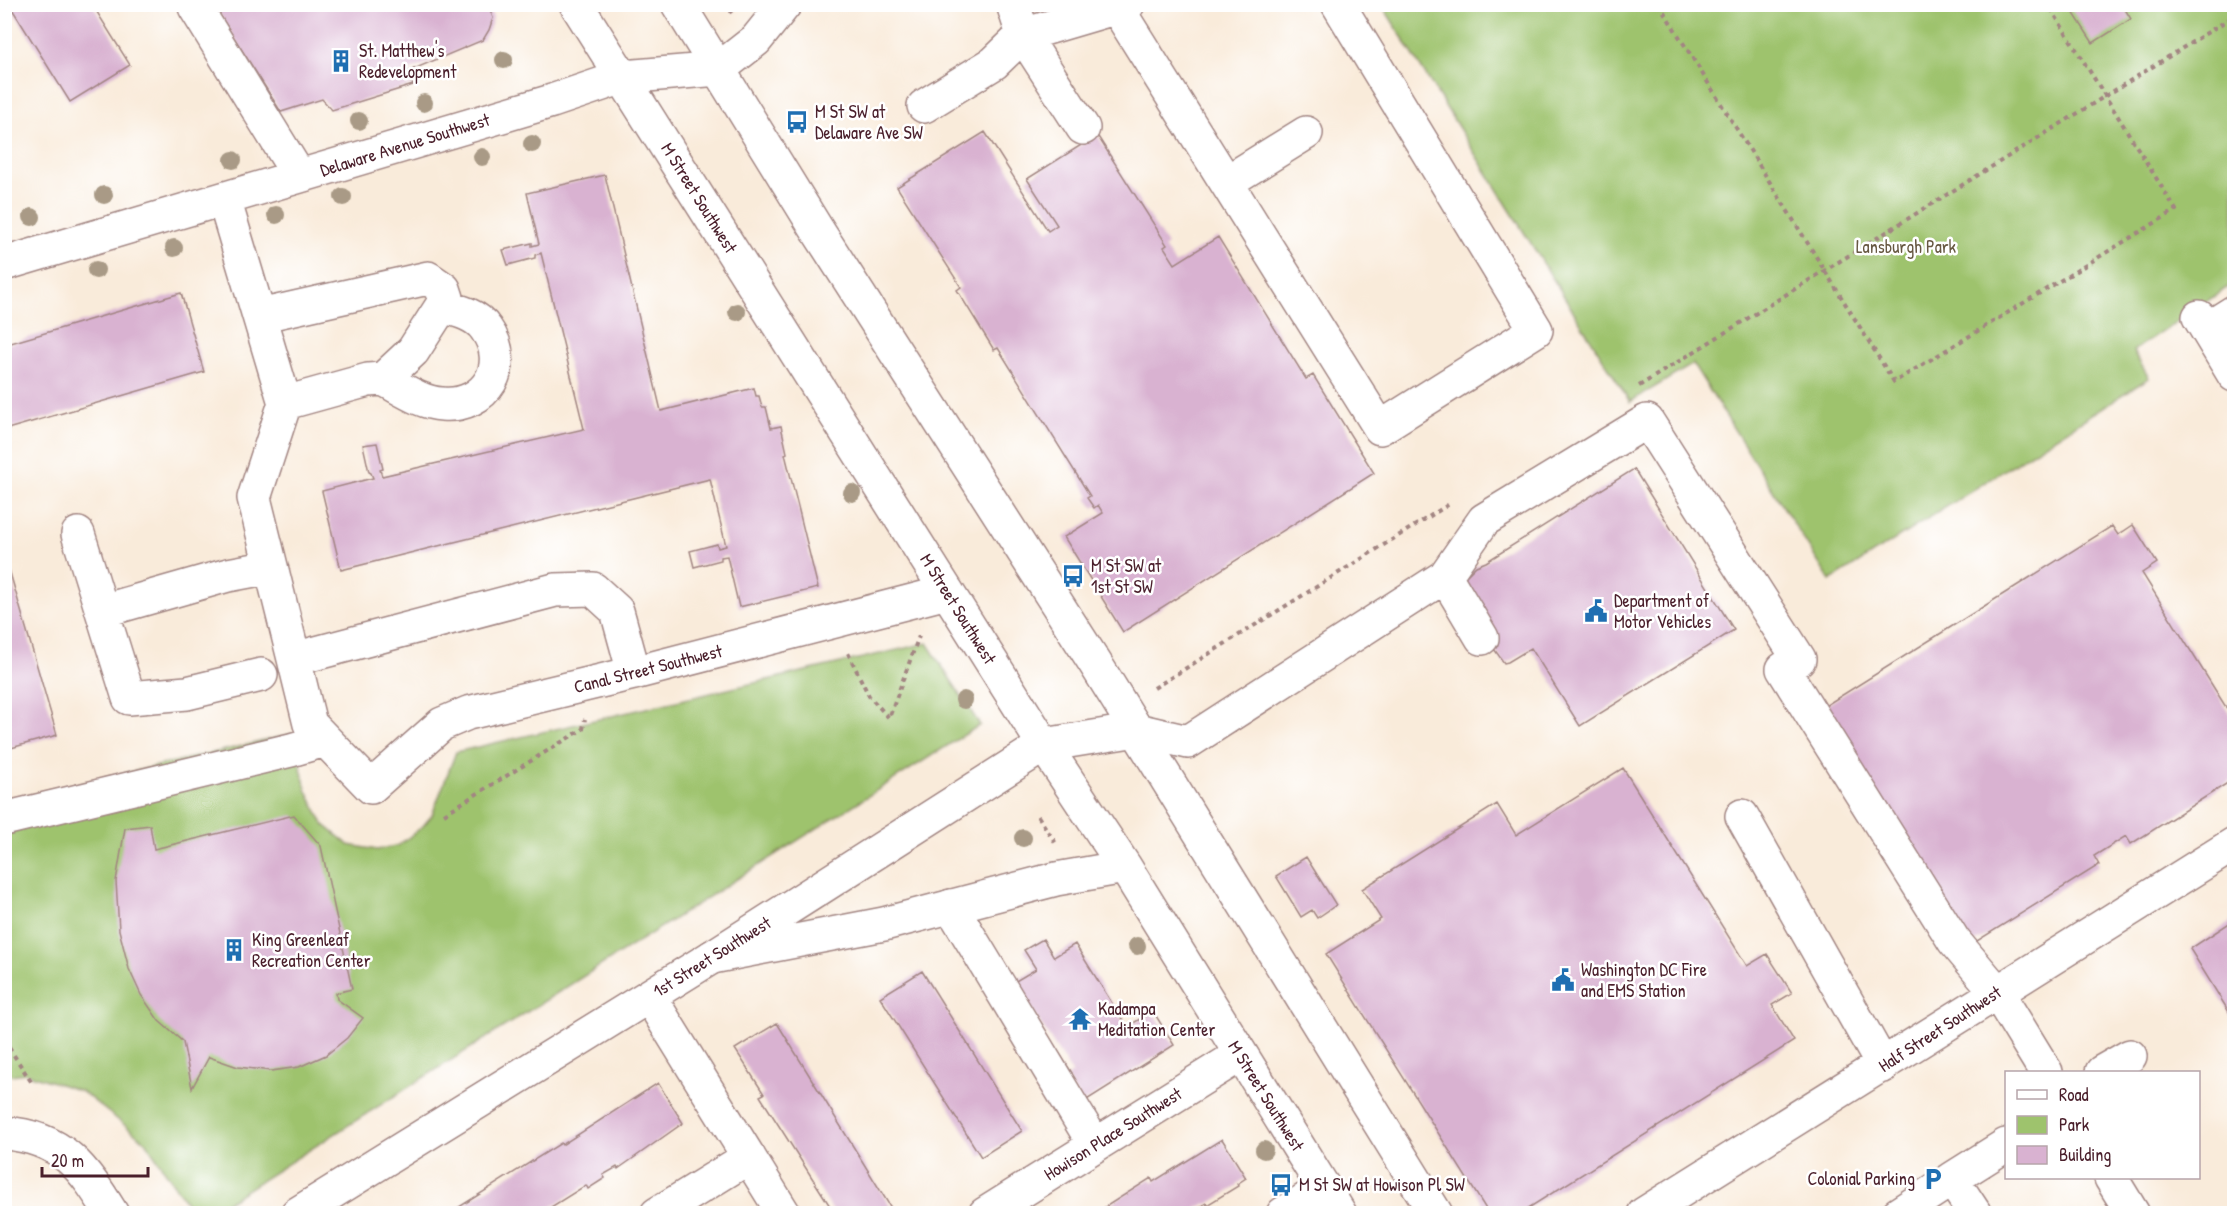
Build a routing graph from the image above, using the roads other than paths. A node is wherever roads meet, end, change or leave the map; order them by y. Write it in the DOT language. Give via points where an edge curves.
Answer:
graph roads {
  1 [pos="576,4"];
  2 [pos="678,4"];
  3 [pos="785,4"];
  4 [pos="1013,4"];
  5 [pos="1338,4"];
  6 [pos="1123,6"];
  7 [pos="195,7"];
  8 [pos="1023,35"];
  9 [pos="719,69"];
  10 [pos="623,77"];
  11 [pos="924,106"];
  12 [pos="1083,128"];
  13 [pos="1306,133"];
  14 [pos="299,176"];
  15 [pos="1227,182"];
  16 [pos="224,199"];
  17 [pos="4,264"];
  18 [pos="442,306"];
  19 [pos="2235,312"];
  20 [pos="259,316"];
  21 [pos="2235,375"];
  22 [pos="383,379"];
  23 [pos="285,403"];
  24 [pos="78,534"];
  25 [pos="271,567"];
  26 [pos="1445,576"];
  27 [pos="947,592"];
  28 [pos="102,611"];
  29 [pos="1482,638"];
  30 [pos="294,659"];
  31 [pos="634,673"];
  32 [pos="261,675"];
  33 [pos="1137,730"];
  34 [pos="325,740"];
  35 [pos="1044,745"];
  36 [pos="1742,816"];
  37 [pos="4,819"];
  38 [pos="2235,844"];
  39 [pos="1125,867"];
  40 [pos="951,906"];
  41 [pos="712,957"];
  42 [pos="1997,992"];
  43 [pos="649,996"];
  44 [pos="1240,1055"];
  45 [pos="2130,1056"];
  46 [pos="1883,1066"];
  47 [pos="2045,1071"];
  48 [pos="2104,1071"];
  49 [pos="4,1133"];
  50 [pos="1095,1145"];
  51 [pos="2005,1146"];
  52 [pos="749,1157"];
  53 [pos="1952,1179"];
  54 [pos="2111,1179"];
  55 [pos="1332,1201"];
  56 [pos="1649,1212"];
  57 [pos="112,1214"];
  58 [pos="297,1214"];
  59 [pos="657,1214"];
  60 [pos="784,1214"];
  61 [pos="985,1214"];
  62 [pos="1283,1214"];
  63 [pos="1436,1214"];
  64 [pos="1898,1214"];
  65 [pos="1975,1214"];
  66 [pos="2133,1214"];
  1 -- 10 [label="street, M Street Southwest"];
  2 -- 9 [label="street"];
  3 -- 9 [label="street" via="756,40"];
  4 -- 8 [label="street"];
  5 -- 15 [label="street" via="1536,330 1380,428"];
  6 -- 8 [label="street"];
  6 -- 15 [label="street"];
  7 -- 14 [label="street"];
  8 -- 11 [label="street" via="994,63"];
  8 -- 12 [label="street"];
  9 -- 10 [label="street, Delaware Avenue Southwest"];
  9 -- 33 [label="street"];
  10 -- 14 [label="street, Delaware Avenue Southwest"];
  10 -- 27 [label="street, M Street Southwest"];
  13 -- 15 [label="street"];
  14 -- 16 [label="street, Delaware Avenue Southwest"];
  16 -- 17 [label="street, Delaware Avenue Southwest"];
  16 -- 20 [label="street"];
  18 -- 20 [label="street" via="447,298 444,289 428,278"];
  18 -- 22 [label="street" via="413,351"];
  18 -- 22 [label="street" via="478,321 494,342 497,367 481,394 465,402 442,404"];
  19 -- 21 [label="street" via="2203,323"];
  20 -- 23 [label="street"];
  22 -- 23 [label="street"];
  23 -- 25 [label="street" via="254,498"];
  24 -- 28 [label="street"];
  25 -- 28 [label="street" via="228,575"];
  25 -- 30 [label="street"];
  26 -- 29 [label="street"];
  26 -- 33 [label="street" via="1188,742"];
  26 -- 42 [label="street" via="1484,520 1647,421 1799,659 1783,669 1954,941"];
  27 -- 31 [label="street, Canal Street Southwest"];
  27 -- 35 [label="street, M Street Southwest"];
  28 -- 32 [label="street" via="129,698 187,693"];
  30 -- 31 [label="street" via="555,590 593,590 617,611"];
  30 -- 34 [label="street" via="310,724"];
  31 -- 34 [label="street, Canal Street Southwest" via="468,713 442,724 371,787"];
  33 -- 35 [label="street, 1st Street Southwest"];
  33 -- 63 [label="street"];
  34 -- 37 [label="street"];
  35 -- 39 [label="street, M Street Southwest"];
  35 -- 41 [label="street, 1st Street Southwest"];
  36 -- 46 [label="street"];
  38 -- 42 [label="street, Half Street Southwest"];
  39 -- 40 [label="street" via="1056,879"];
  39 -- 44 [label="street, M Street Southwest"];
  40 -- 41 [label="street" via="884,924"];
  40 -- 50 [label="street"];
  41 -- 43 [label="street, 1st Street Southwest"];
  42 -- 46 [label="street, Half Street Southwest"];
  42 -- 47 [label="street"];
  43 -- 52 [label="street"];
  43 -- 58 [label="street, 1st Street Southwest"];
  44 -- 50 [label="street, Howison Place Southwest"];
  44 -- 55 [label="street, M Street Southwest"];
  45 -- 48 [label="street"];
  46 -- 56 [label="street, Half Street Southwest"];
  49 -- 57 [label="street" via="52,1146 73,1159"];
  50 -- 61 [label="street, Howison Place Southwest"];
  51 -- 53 [label="street"];
  52 -- 59 [label="street"];
  52 -- 60 [label="street"];
  53 -- 64 [label="street"];
  53 -- 65 [label="street"];
  54 -- 66 [label="street"];
  55 -- 62 [label="street"];
}
